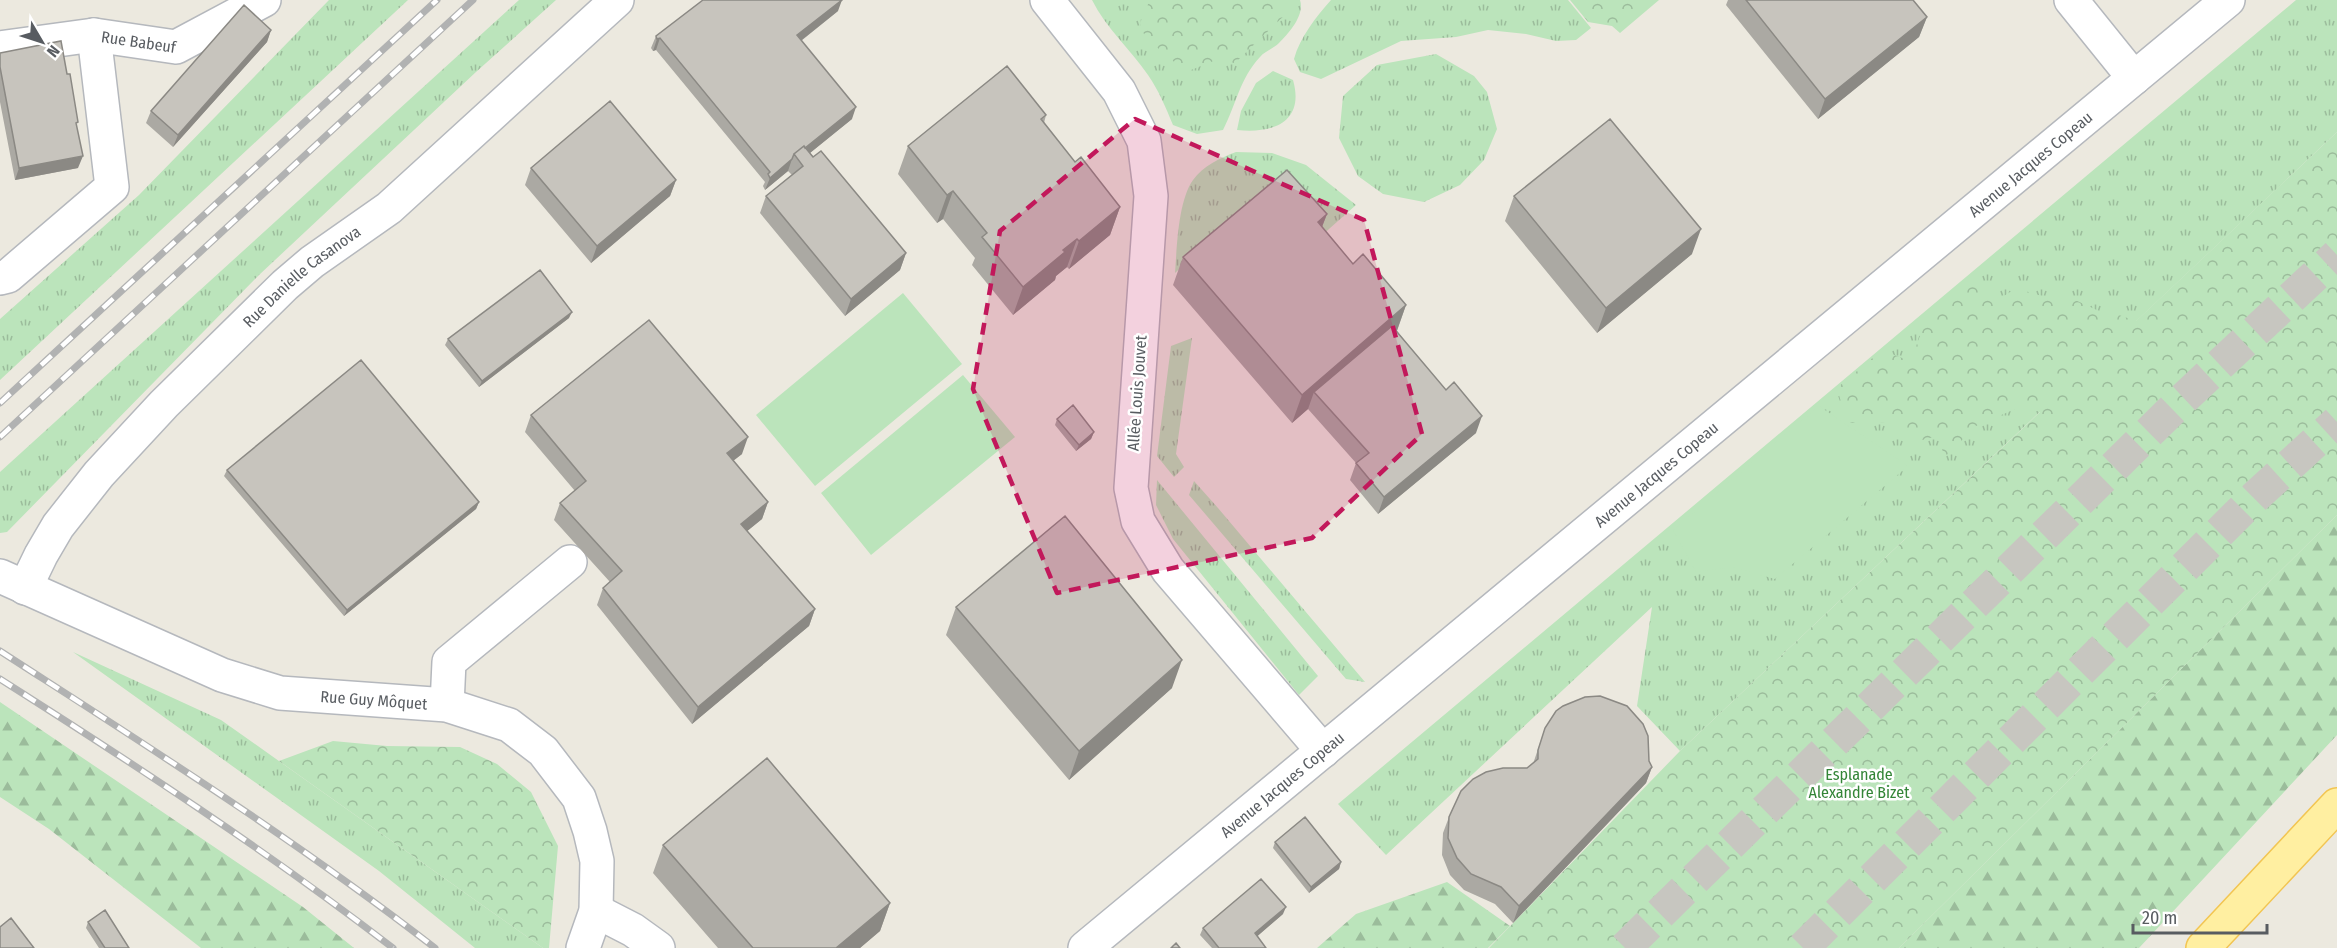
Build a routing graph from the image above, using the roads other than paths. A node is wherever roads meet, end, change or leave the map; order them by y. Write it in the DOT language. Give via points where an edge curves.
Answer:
graph roads {
  1 [pos="264,0"];
  2 [pos="617,0"];
  3 [pos="1047,0"];
  4 [pos="2071,0"];
  5 [pos="2228,0"];
  6 [pos="94,35"];
  7 [pos="0,48"];
  8 [pos="2134,78"];
  9 [pos="0,278"];
  10 [pos="570,562"];
  11 [pos="13,582"];
  12 [pos="447,705"];
  13 [pos="1323,751"];
  14 [pos="2337,805"];
  15 [pos="596,911"];
  16 [pos="583,948"];
  17 [pos="658,948"];
  18 [pos="1085,948"];
  19 [pos="2203,948"];
  1 -- 6 [label="street, Rue Babeuf" via="176,47"];
  2 -- 11 [label="street, Rue Danielle Casanova" via="389,208 285,285 99,474 58,526 41,555"];
  3 -- 13 [label="street, Allée Louis Jouvet" via="1119,91 1144,141 1151,196 1131,488 1138,521 1168,570"];
  4 -- 8 [label="street"];
  5 -- 8 [label="street, Avenue Jacques Copeau"];
  6 -- 7 [label="street, Rue Babeuf"];
  6 -- 9 [label="street" via="112,187 8,276"];
  8 -- 13 [label="street, Avenue Jacques Copeau"];
  10 -- 12 [label="street" via="449,662"];
  11 -- 12 [label="street, Rue Guy Môquet" via="222,675 280,693"];
  12 -- 15 [label="street, Rue Guy Môquet" via="509,724 543,751 579,798 597,861"];
  13 -- 18 [label="street, Avenue Jacques Copeau"];
  14 -- 19 [label="main road"];
  15 -- 16 [label="street, Rue Guy Môquet"];
  15 -- 17 [label="street"];
}
